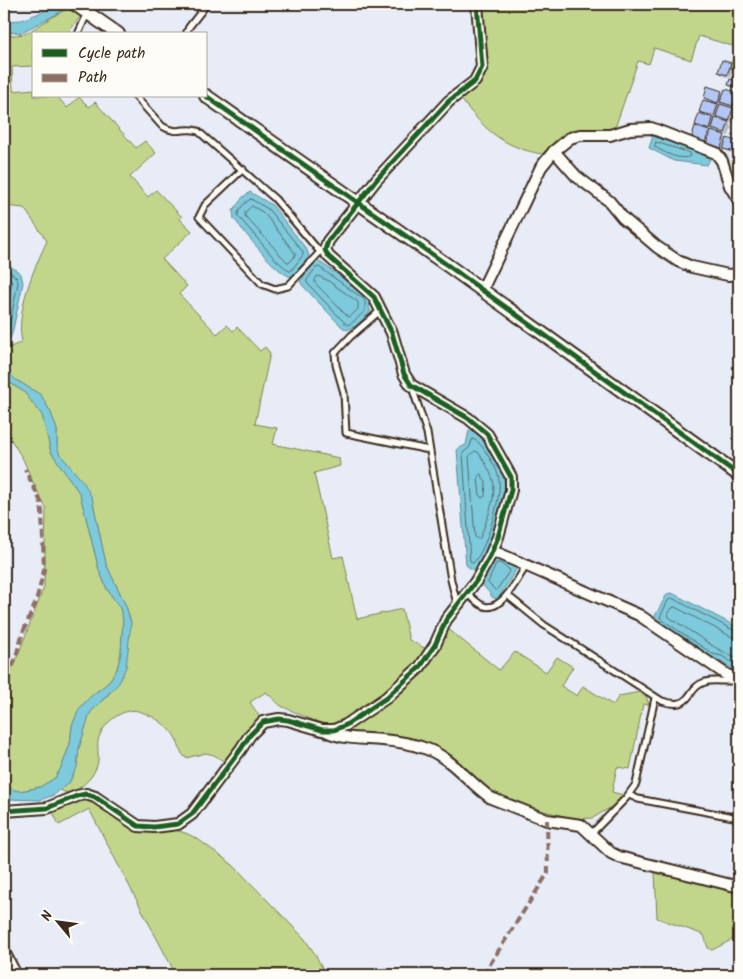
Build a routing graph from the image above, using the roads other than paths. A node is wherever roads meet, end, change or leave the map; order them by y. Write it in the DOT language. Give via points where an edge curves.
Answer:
graph roads {
  1 [pos="75,4"];
  2 [pos="207,4"];
  3 [pos="477,4"];
  4 [pos="87,12"];
  5 [pos="79,32"];
  6 [pos="115,32"];
  7 [pos="187,32"];
  8 [pos="208,97"];
  9 [pos="137,98"];
  10 [pos="554,150"];
  11 [pos="243,169"];
  12 [pos="739,201"];
  13 [pos="357,203"];
  14 [pos="323,250"];
  15 [pos="739,274"];
  16 [pos="482,290"];
  17 [pos="381,310"];
  18 [pos="412,385"];
  19 [pos="430,450"];
  20 [pos="739,475"];
  21 [pos="492,551"];
  22 [pos="526,566"];
  23 [pos="468,594"];
  24 [pos="507,595"];
  25 [pos="457,607"];
  26 [pos="739,679"];
  27 [pos="655,698"];
  28 [pos="325,731"];
  29 [pos="629,795"];
  30 [pos="4,811"];
  31 [pos="739,818"];
  32 [pos="591,834"];
  33 [pos="739,887"];
  34 [pos="4,952"];
  35 [pos="16,975"];
  1 -- 4 [label="street"];
  2 -- 7 [label="lane"];
  3 -- 13 [label="street" via="482,67 478,77 449,101"];
  4 -- 5 [label="lane"];
  4 -- 6 [label="street"];
  8 -- 13 [label="street"];
  9 -- 11 [label="lane" via="162,126 175,132 198,131"];
  10 -- 12 [label="street" via="570,138 651,128 716,153"];
  10 -- 15 [label="street" via="576,176 609,201 656,247 692,267 728,275"];
  10 -- 16 [label="street" via="541,167"];
  11 -- 14 [label="lane"];
  11 -- 14 [label="lane" via="205,205 199,217 262,284 275,289 288,286"];
  13 -- 14 [label="street"];
  13 -- 16 [label="street"];
  14 -- 17 [label="street" via="373,295"];
  16 -- 20 [label="street"];
  17 -- 18 [label="street" via="392,333 404,374"];
  17 -- 19 [label="lane" via="335,353 344,393 346,433"];
  18 -- 19 [label="lane"];
  18 -- 21 [label="street" via="468,418 487,434 511,477 511,490"];
  19 -- 25 [label="lane"];
  21 -- 22 [label="street"];
  21 -- 23 [label="street"];
  22 -- 24 [label="lane"];
  22 -- 26 [label="street" via="639,615 706,662"];
  23 -- 24 [label="lane" via="490,607"];
  23 -- 25 [label="street"];
  24 -- 27 [label="lane" via="544,625"];
  25 -- 28 [label="street" via="446,620 428,656 413,674 386,698 346,725"];
  26 -- 27 [label="lane" via="705,682 680,703"];
  27 -- 29 [label="lane" via="636,784"];
  28 -- 30 [label="street" via="288,720 263,722 250,734 192,814 178,824 138,826 86,794 40,810"];
  28 -- 32 [label="street" via="342,737 394,741 427,749 456,766 491,798 548,820 581,825"];
  29 -- 31 [label="lane"];
  29 -- 32 [label="lane"];
  32 -- 33 [label="street" via="619,857"];
  34 -- 35 [label="street"];
}
